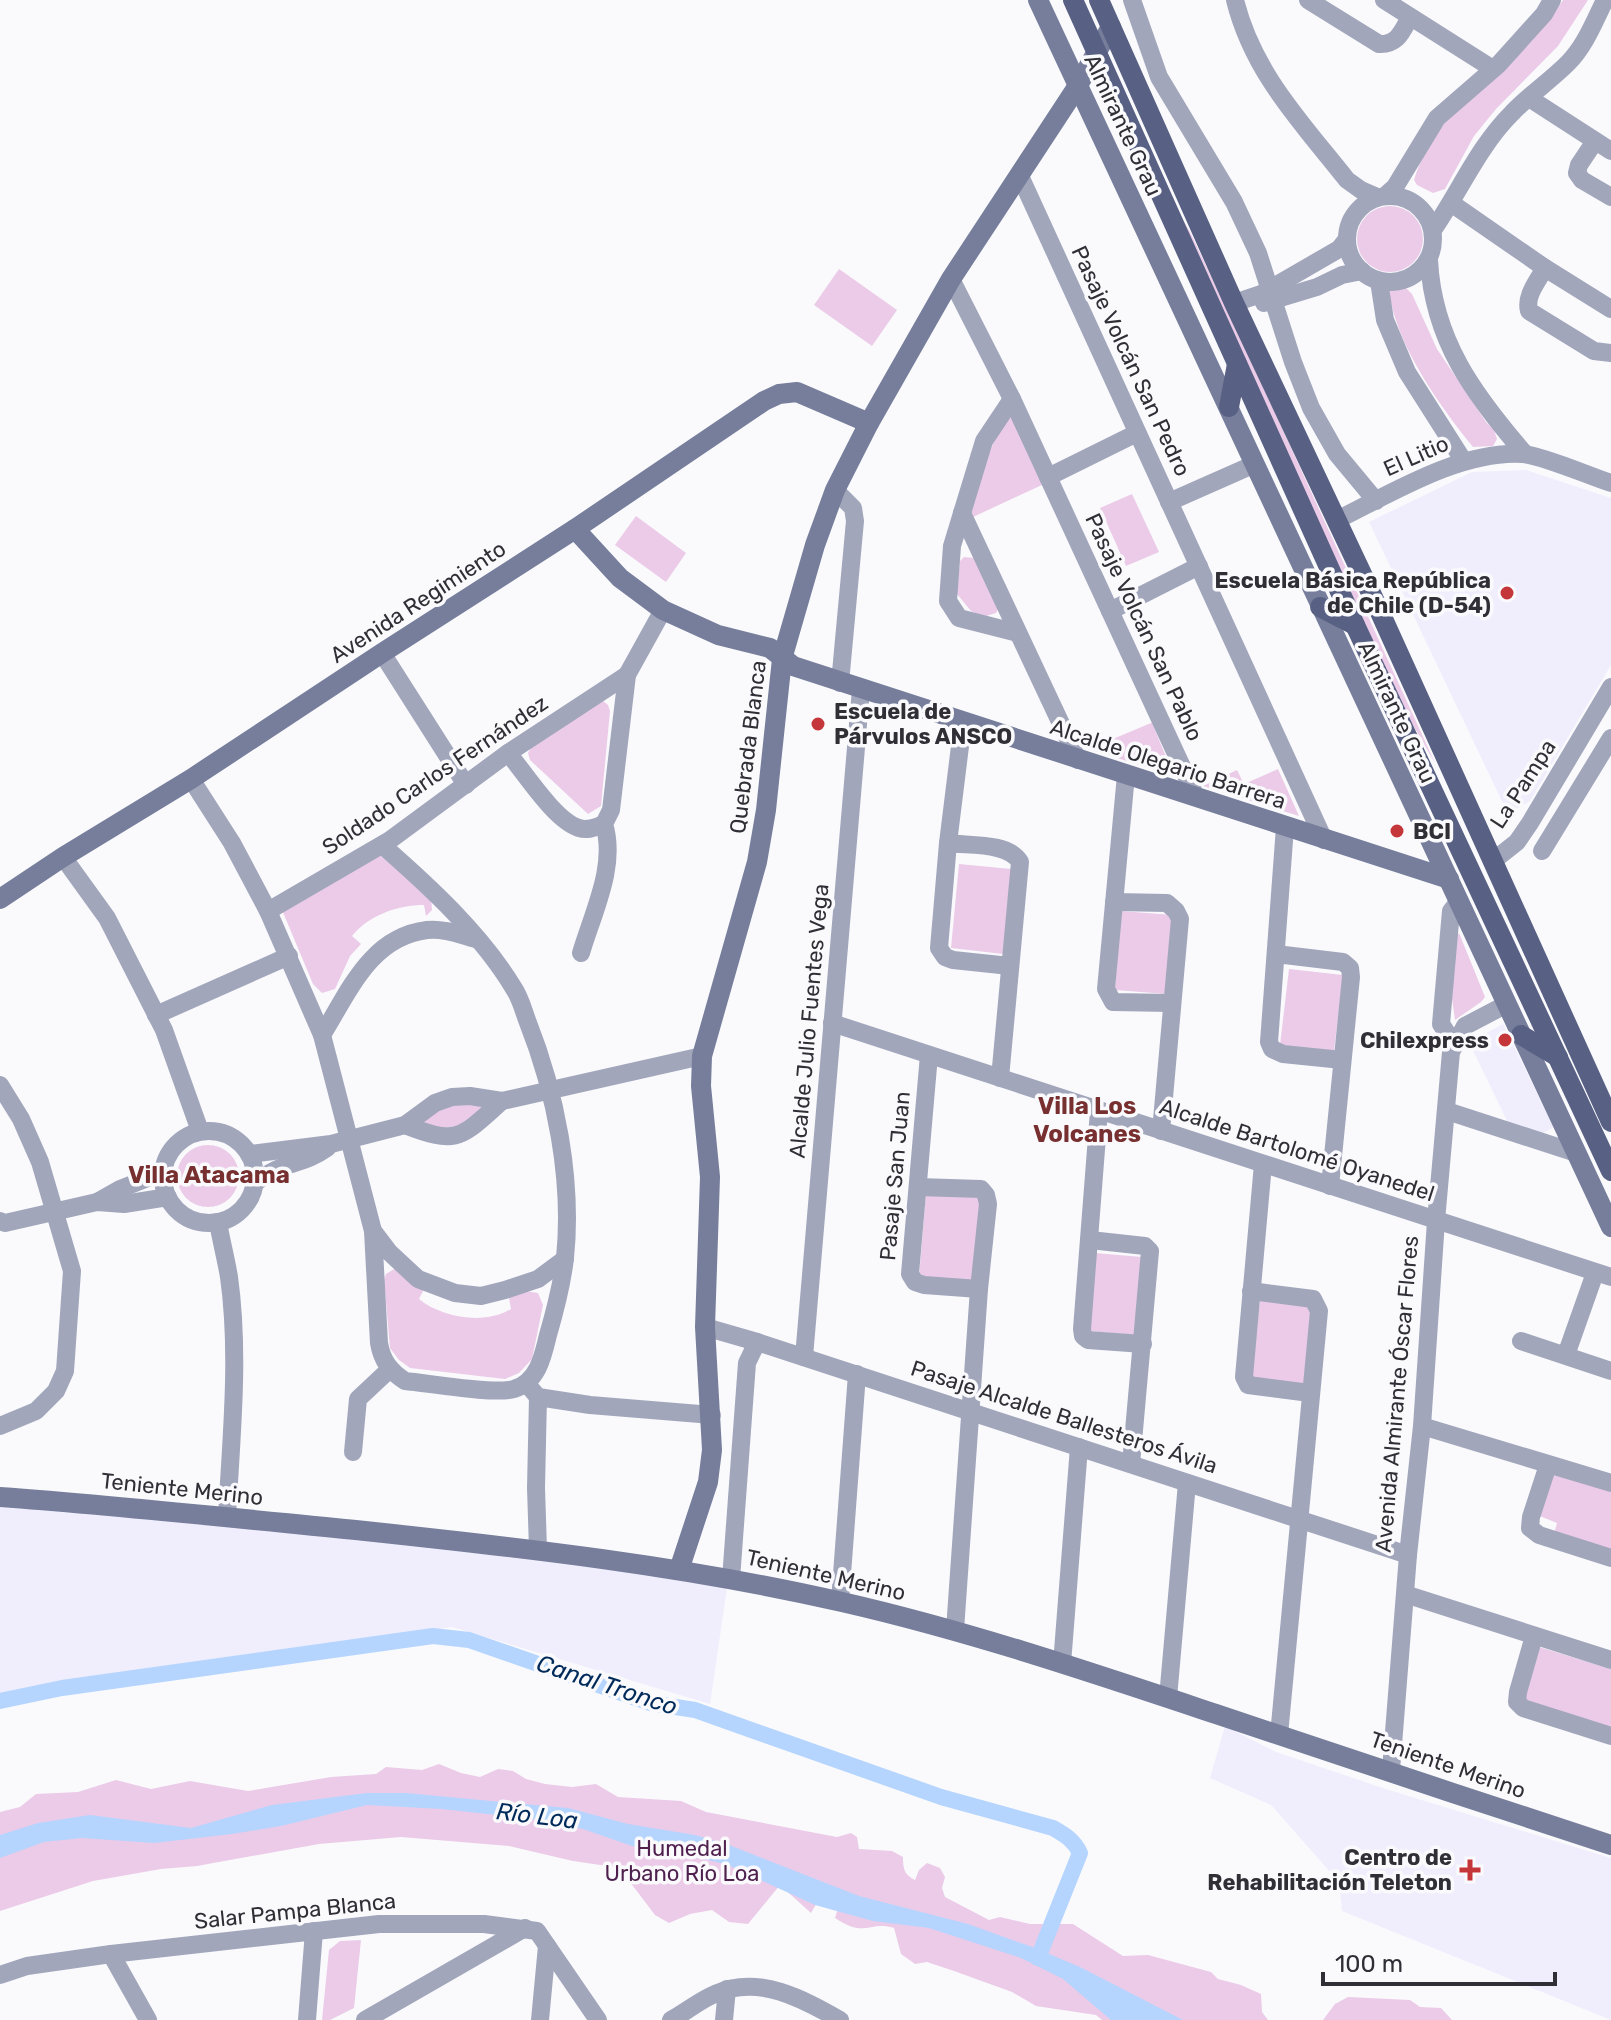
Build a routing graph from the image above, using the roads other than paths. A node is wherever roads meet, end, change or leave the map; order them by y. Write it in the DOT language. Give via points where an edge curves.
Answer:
graph roads {
  1 [pos="1038,0"];
  2 [pos="1073,0"];
  3 [pos="1099,0"];
  4 [pos="1114,0"];
  5 [pos="1132,0"];
  6 [pos="1235,0"];
  7 [pos="1308,0"];
  8 [pos="1384,0"];
  9 [pos="1552,0"];
  10 [pos="1609,0"];
  11 [pos="1410,17"];
  12 [pos="1111,27"];
  13 [pos="1097,55"];
  14 [pos="1493,69"];
  15 [pos="1077,87"];
  16 [pos="1529,98"];
  17 [pos="1603,146"];
  18 [pos="1020,176"];
  19 [pos="1347,180"];
  20 [pos="1381,196"];
  21 [pos="1611,197"];
  22 [pos="1451,203"];
  23 [pos="1356,212"];
  24 [pos="1433,230"];
  25 [pos="1347,239"];
  26 [pos="1429,260"];
  27 [pos="1545,268"];
  28 [pos="1362,271"];
  29 [pos="951,279"];
  30 [pos="1379,281"];
  31 [pos="1272,293"];
  32 [pos="1611,309"];
  33 [pos="1237,310"];
  34 [pos="1610,350"];
  35 [pos="1237,364"];
  36 [pos="1012,399"];
  37 [pos="1229,407"];
  38 [pos="869,423"];
  39 [pos="1137,433"];
  40 [pos="1525,454"];
  41 [pos="1463,460"];
  42 [pos="1255,464"];
  43 [pos="1048,477"];
  44 [pos="1611,483"];
  45 [pos="835,490"];
  46 [pos="1376,501"];
  47 [pos="1169,502"];
  48 [pos="962,513"];
  49 [pos="1337,520"];
  50 [pos="575,529"];
  51 [pos="1199,566"];
  52 [pos="1320,607"];
  53 [pos="663,610"];
  54 [pos="1110,611"];
  55 [pos="1355,625"];
  56 [pos="1018,633"];
  57 [pos="382,653"];
  58 [pos="782,659"];
  59 [pos="627,675"];
  60 [pos="840,683"];
  61 [pos="1611,687"];
  62 [pos="861,689"];
  63 [pos="963,722"];
  64 [pos="1611,738"];
  65 [pos="508,753"];
  66 [pos="1078,760"];
  67 [pos="1126,775"];
  68 [pos="191,779"];
  69 [pos="466,785"];
  70 [pos="1196,797"];
  71 [pos="604,824"];
  72 [pos="1285,827"];
  73 [pos="1324,840"];
  74 [pos="948,843"];
  75 [pos="382,845"];
  76 [pos="1542,851"];
  77 [pos="63,857"];
  78 [pos="1493,861"];
  79 [pos="1470,870"];
  80 [pos="1449,879"];
  81 [pos="0,899"];
  82 [pos="1459,901"];
  83 [pos="1114,902"];
  84 [pos="268,911"];
  85 [pos="479,939"];
  86 [pos="581,953"];
  87 [pos="1276,954"];
  88 [pos="289,956"];
  89 [pos="1010,966"];
  90 [pos="1171,1003"];
  91 [pos="1507,1004"];
  92 [pos="156,1015"];
  93 [pos="832,1023"];
  94 [pos="322,1035"];
  95 [pos="1521,1035"];
  96 [pos="1454,1044"];
  97 [pos="929,1055"];
  98 [pos="702,1056"];
  99 [pos="1558,1057"];
  100 [pos="1342,1060"];
  101 [pos="1000,1078"];
  102 [pos="0,1085"];
  103 [pos="549,1089"];
  104 [pos="502,1101"];
  105 [pos="1099,1111"];
  106 [pos="1447,1111"];
  107 [pos="1611,1122"];
  108 [pos="405,1125"];
  109 [pos="200,1131"];
  110 [pos="1161,1131"];
  111 [pos="350,1138"];
  112 [pos="331,1144"];
  113 [pos="1576,1153"];
  114 [pos="250,1154"];
  115 [pos="1263,1164"];
  116 [pos="1611,1171"];
  117 [pos="163,1172"];
  118 [pos="255,1183"];
  119 [pos="1330,1186"];
  120 [pos="918,1187"];
  121 [pos="168,1197"];
  122 [pos="97,1202"];
  123 [pos="55,1212"];
  124 [pos="1436,1221"];
  125 [pos="218,1222"];
  126 [pos="2,1225"];
  127 [pos="1611,1227"];
  128 [pos="373,1231"];
  129 [pos="1090,1240"];
  130 [pos="565,1259"];
  131 [pos="1603,1275"];
  132 [pos="979,1289"];
  133 [pos="1251,1291"];
  134 [pos="705,1327"];
  135 [pos="1521,1341"];
  136 [pos="757,1342"];
  137 [pos="1143,1344"];
  138 [pos="1566,1355"];
  139 [pos="804,1357"];
  140 [pos="390,1369"];
  141 [pos="1611,1371"];
  142 [pos="857,1374"];
  143 [pos="532,1390"];
  144 [pos="1310,1393"];
  145 [pos="972,1412"];
  146 [pos="712,1415"];
  147 [pos="0,1426"];
  148 [pos="1422,1426"];
  149 [pos="1079,1447"];
  150 [pos="353,1452"];
  151 [pos="1131,1464"];
  152 [pos="1548,1465"];
  153 [pos="1187,1483"];
  154 [pos="1611,1483"];
  155 [pos="0,1497"];
  156 [pos="227,1517"];
  157 [pos="1298,1519"];
  158 [pos="538,1549"];
  159 [pos="1408,1555"];
  160 [pos="1611,1558"];
  161 [pos="679,1570"];
  162 [pos="731,1579"];
  163 [pos="1405,1594"];
  164 [pos="840,1601"];
  165 [pos="955,1630"];
  166 [pos="1534,1636"];
  167 [pos="1611,1660"];
  168 [pos="1062,1664"];
  169 [pos="1168,1698"];
  170 [pos="1279,1735"];
  171 [pos="1611,1736"];
  172 [pos="1391,1770"];
  173 [pos="1611,1845"];
  174 [pos="525,1928"];
  175 [pos="314,1931"];
  176 [pos="547,1946"];
  177 [pos="111,1954"];
  178 [pos="0,1975"];
  179 [pos="727,1989"];
  180 [pos="148,2020"];
  181 [pos="307,2020"];
  182 [pos="365,2020"];
  183 [pos="540,2020"];
  184 [pos="598,2020"];
  185 [pos="671,2020"];
  186 [pos="724,2020"];
  187 [pos="840,2020"];
  1 -- 15 [label="street, Almirante Grau"];
  2 -- 13 [label="main road, Almirante Grau"];
  3 -- 12 [label="main road, Almirante Grau"];
  4 -- 12 [label="street, Quebrada Blanca"];
  5 -- 31 [label="street" via="1159,77 1234,202"];
  6 -- 19 [label="street" via="1243,30 1275,89"];
  7 -- 11 [label="street" via="1379,44 1396,41"];
  8 -- 11 [label="street"];
  9 -- 14 [label="street"];
  10 -- 16 [label="street" via="1568,63"];
  11 -- 14 [label="street"];
  12 -- 13 [label="street, Quebrada Blanca"];
  12 -- 33 [label="main road, Almirante Grau"];
  13 -- 15 [label="street, Quebrada Blanca"];
  13 -- 35 [label="main road, Almirante Grau"];
  14 -- 20 [label="street" via="1437,118 1395,187"];
  15 -- 18 [label="street, Quebrada Blanca"];
  15 -- 37 [label="street, Almirante Grau"];
  16 -- 17 [label="street"];
  16 -- 22 [label="street" via="1476,156"];
  17 -- 21 [label="street" via="1579,165 1577,173"];
  18 -- 29 [label="street, Quebrada Blanca"];
  18 -- 39 [label="street, Pasaje Volcán San Pedro"];
  19 -- 20 [label="street"];
  19 -- 23 [label="street"];
  20 -- 23 [label="street"];
  20 -- 24 [label="street" via="1416,203"];
  22 -- 24 [label="street"];
  22 -- 27 [label="street"];
  23 -- 25 [label="street"];
  24 -- 26 [label="street"];
  25 -- 28 [label="street" via="1351,257"];
  25 -- 31 [label="street"];
  26 -- 30 [label="street" via="1408,279"];
  26 -- 40 [label="street" via="1433,306 1444,335 1493,416"];
  27 -- 32 [label="street"];
  27 -- 34 [label="street" via="1529,296 1529,311 1594,351"];
  28 -- 30 [label="street"];
  28 -- 31 [label="street" via="1317,287"];
  29 -- 36 [label="street, Pasaje Volcán San Pablo"];
  29 -- 38 [label="street, Quebrada Blanca"];
  30 -- 41 [label="street" via="1385,320 1407,372"];
  31 -- 33 [label="street"];
  31 -- 46 [label="street" via="1311,408 1337,454"];
  33 -- 49 [label="main road, Almirante Grau"];
  35 -- 37 [label="main road"];
  35 -- 55 [label="main road, Almirante Grau"];
  36 -- 43 [label="street, Pasaje Volcán San Pablo"];
  36 -- 48 [label="street" via="984,441"];
  37 -- 42 [label="street, Almirante Grau"];
  38 -- 45 [label="street, Quebrada Blanca"];
  38 -- 50 [label="street, Avenida Regimiento" via="797,392 779,394"];
  39 -- 43 [label="street"];
  39 -- 47 [label="street, Pasaje Volcán San Pedro"];
  40 -- 41 [label="street, El Litio"];
  40 -- 44 [label="street, El Litio"];
  41 -- 46 [label="street, El Litio"];
  42 -- 47 [label="street"];
  42 -- 52 [label="street, Almirante Grau"];
  43 -- 54 [label="street, Pasaje Volcán San Pablo"];
  45 -- 58 [label="street, Quebrada Blanca"];
  45 -- 60 [label="street" via="853,508 855,521"];
  46 -- 49 [label="street, El Litio"];
  47 -- 51 [label="street, Pasaje Volcán San Pedro"];
  48 -- 56 [label="street"];
  48 -- 56 [label="street" via="952,546 948,601 959,618"];
  49 -- 78 [label="main road, Almirante Grau"];
  50 -- 53 [label="street, Alcalde Olegario Barrera" via="620,578"];
  50 -- 57 [label="street, Avenida Regimiento"];
  51 -- 54 [label="street"];
  51 -- 73 [label="street, Pasaje Volcán San Pedro"];
  52 -- 55 [label="main road"];
  52 -- 80 [label="street, Almirante Grau"];
  53 -- 58 [label="street, Alcalde Olegario Barrera" via="718,635 770,648"];
  53 -- 59 [label="street"];
  54 -- 70 [label="street, Pasaje Volcán San Pablo"];
  55 -- 79 [label="main road, Almirante Grau"];
  56 -- 66 [label="street"];
  57 -- 68 [label="street, Avenida Regimiento"];
  57 -- 69 [label="street"];
  58 -- 60 [label="street, Alcalde Olegario Barrera"];
  58 -- 98 [label="street, Quebrada Blanca" via="757,862"];
  59 -- 65 [label="street, Soldado Carlos Fernández"];
  59 -- 71 [label="street" via="611,810"];
  60 -- 62 [label="street, Alcalde Olegario Barrera"];
  61 -- 78 [label="street, La Pampa" via="1530,823"];
  62 -- 63 [label="street, Alcalde Olegario Barrera"];
  62 -- 93 [label="street, Alcalde Julio Fuentes Vega"];
  63 -- 66 [label="street, Alcalde Olegario Barrera"];
  63 -- 74 [label="street"];
  64 -- 76 [label="street"];
  65 -- 69 [label="street, Soldado Carlos Fernández"];
  65 -- 71 [label="street" via="559,815 579,828"];
  66 -- 67 [label="street, Alcalde Olegario Barrera"];
  67 -- 70 [label="street, Alcalde Olegario Barrera"];
  67 -- 83 [label="street"];
  68 -- 77 [label="street, Avenida Regimiento"];
  68 -- 84 [label="street"];
  69 -- 75 [label="street, Soldado Carlos Fernández"];
  70 -- 72 [label="street, Alcalde Olegario Barrera"];
  71 -- 86 [label="street" via="608,865"];
  72 -- 73 [label="street, Alcalde Olegario Barrera"];
  72 -- 87 [label="street"];
  73 -- 80 [label="street, Alcalde Olegario Barrera"];
  74 -- 89 [label="street" via="939,948 953,960"];
  74 -- 89 [label="street" via="1007,850 1020,862"];
  75 -- 84 [label="street, Soldado Carlos Fernández"];
  75 -- 85 [label="street"];
  77 -- 81 [label="street, Avenida Regimiento"];
  77 -- 92 [label="street" via="107,918"];
  78 -- 79 [label="street, La Pampa"];
  78 -- 107 [label="main road, Almirante Grau"];
  79 -- 80 [label="street, La Pampa"];
  79 -- 99 [label="main road, Almirante Grau"];
  80 -- 82 [label="street, Almirante Grau"];
  82 -- 91 [label="street, Almirante Grau"];
  82 -- 96 [label="street" via="1451,911 1441,1024"];
  83 -- 90 [label="street" via="1167,903 1176,911 1180,919"];
  83 -- 90 [label="street" via="1106,989 1113,1002"];
  84 -- 88 [label="street"];
  85 -- 94 [label="street" via="429,930 386,944 354,979"];
  85 -- 103 [label="street" via="515,989"];
  87 -- 100 [label="street" via="1272,1049"];
  87 -- 100 [label="street" via="1343,962 1350,968"];
  88 -- 92 [label="street"];
  88 -- 94 [label="street"];
  89 -- 101 [label="street"];
  90 -- 110 [label="street"];
  91 -- 95 [label="street, Almirante Grau"];
  91 -- 96 [label="street" via="1473,1021"];
  92 -- 109 [label="street"];
  93 -- 97 [label="street, Alcalde Bartolomé Oyanedel"];
  93 -- 139 [label="street, Alcalde Julio Fuentes Vega"];
  94 -- 111 [label="street"];
  95 -- 99 [label="main road"];
  95 -- 113 [label="street, Almirante Grau"];
  96 -- 106 [label="street, Avenida Almirante Óscar Flores"];
  97 -- 101 [label="street, Alcalde Bartolomé Oyanedel"];
  97 -- 120 [label="street, Pasaje San Juan"];
  98 -- 103 [label="street"];
  98 -- 134 [label="street, Quebrada Blanca" via="710,1177"];
  99 -- 116 [label="main road, Almirante Grau"];
  100 -- 119 [label="street"];
  101 -- 105 [label="street, Alcalde Bartolomé Oyanedel"];
  102 -- 123 [label="street" via="31,1140"];
  103 -- 104 [label="street"];
  103 -- 130 [label="street" via="560,1141"];
  104 -- 108 [label="street" via="452,1097"];
  104 -- 108 [label="street" via="470,1129 450,1137"];
  105 -- 110 [label="street, Alcalde Bartolomé Oyanedel"];
  105 -- 129 [label="street"];
  106 -- 113 [label="street"];
  106 -- 124 [label="street, Avenida Almirante Óscar Flores"];
  108 -- 111 [label="street"];
  109 -- 114 [label="street" via="229,1134"];
  109 -- 117 [label="street" via="175,1146"];
  110 -- 115 [label="street, Alcalde Bartolomé Oyanedel"];
  111 -- 112 [label="street"];
  111 -- 128 [label="street"];
  112 -- 114 [label="street"];
  112 -- 118 [label="street" via="312,1159 279,1166"];
  113 -- 127 [label="street, Almirante Grau"];
  114 -- 118 [label="street"];
  115 -- 119 [label="street, Alcalde Bartolomé Oyanedel"];
  115 -- 133 [label="street"];
  117 -- 121 [label="street"];
  117 -- 122 [label="street"];
  118 -- 125 [label="street" via="243,1209"];
  119 -- 124 [label="street, Alcalde Bartolomé Oyanedel"];
  120 -- 132 [label="street, Pasaje San Juan" via="910,1274 915,1282"];
  120 -- 132 [label="street" via="981,1189 986,1195"];
  121 -- 122 [label="street"];
  121 -- 125 [label="street" via="188,1218"];
  122 -- 123 [label="street"];
  123 -- 126 [label="street"];
  123 -- 147 [label="street" via="72,1271 65,1371 56,1391 36,1411"];
  124 -- 131 [label="street, Alcalde Bartolomé Oyanedel"];
  124 -- 148 [label="street, Avenida Almirante Óscar Flores"];
  125 -- 156 [label="street" via="232,1316"];
  128 -- 130 [label="street" via="418,1279 455,1293 481,1296 538,1279"];
  128 -- 140 [label="street" via="379,1343"];
  129 -- 137 [label="street" via="1145,1246 1150,1251"];
  129 -- 137 [label="street" via="1083,1336"];
  130 -- 143 [label="street"];
  131 -- 138 [label="street"];
  132 -- 145 [label="street"];
  133 -- 144 [label="street" via="1244,1377 1248,1385"];
  133 -- 144 [label="street" via="1318,1304"];
  134 -- 136 [label="street, Pasaje Alcalde Ballesteros Ávila"];
  134 -- 146 [label="street, Quebrada Blanca"];
  135 -- 138 [label="street"];
  136 -- 139 [label="street, Pasaje Alcalde Ballesteros Ávila"];
  136 -- 162 [label="street" via="747,1363"];
  137 -- 151 [label="street"];
  138 -- 141 [label="street"];
  139 -- 142 [label="street, Pasaje Alcalde Ballesteros Ávila"];
  140 -- 143 [label="street" via="405,1381"];
  140 -- 150 [label="street" via="358,1399"];
  142 -- 145 [label="street, Pasaje Alcalde Ballesteros Ávila"];
  142 -- 164 [label="street"];
  143 -- 146 [label="street" via="590,1405"];
  143 -- 158 [label="street"];
  144 -- 157 [label="street"];
  145 -- 149 [label="street, Pasaje Alcalde Ballesteros Ávila"];
  145 -- 165 [label="street"];
  146 -- 161 [label="street, Quebrada Blanca" via="708,1482"];
  148 -- 152 [label="street"];
  148 -- 159 [label="street, Avenida Almirante Óscar Flores"];
  149 -- 151 [label="street, Pasaje Alcalde Ballesteros Ávila"];
  149 -- 168 [label="street"];
  151 -- 153 [label="street, Pasaje Alcalde Ballesteros Ávila"];
  152 -- 154 [label="street"];
  152 -- 160 [label="street" via="1530,1528"];
  153 -- 157 [label="street, Pasaje Alcalde Ballesteros Ávila"];
  153 -- 169 [label="street"];
  155 -- 156 [label="street, Teniente Merino"];
  156 -- 158 [label="street, Teniente Merino"];
  157 -- 159 [label="street, Pasaje Alcalde Ballesteros Ávila"];
  157 -- 170 [label="street"];
  158 -- 161 [label="street, Teniente Merino"];
  159 -- 163 [label="street, Avenida Almirante Óscar Flores"];
  161 -- 162 [label="street, Teniente Merino"];
  162 -- 164 [label="street, Teniente Merino"];
  163 -- 166 [label="street"];
  163 -- 172 [label="street, Avenida Almirante Óscar Flores"];
  164 -- 165 [label="street, Teniente Merino"];
  165 -- 168 [label="street, Teniente Merino"];
  166 -- 167 [label="street"];
  166 -- 171 [label="street" via="1517,1702"];
  168 -- 169 [label="street, Teniente Merino"];
  169 -- 170 [label="street, Teniente Merino"];
  170 -- 172 [label="street, Teniente Merino"];
  172 -- 173 [label="street, Teniente Merino"];
  174 -- 175 [label="street, Salar Pampa Blanca" via="379,1924"];
  174 -- 176 [label="street" via="537,1931"];
  174 -- 182 [label="street"];
  175 -- 177 [label="street, Salar Pampa Blanca"];
  175 -- 181 [label="street"];
  176 -- 183 [label="street"];
  176 -- 184 [label="street"];
  177 -- 178 [label="street, Salar Pampa Blanca"];
  177 -- 180 [label="street"];
  179 -- 185 [label="street"];
  179 -- 186 [label="street"];
  179 -- 187 [label="street" via="797,1995"];
}
